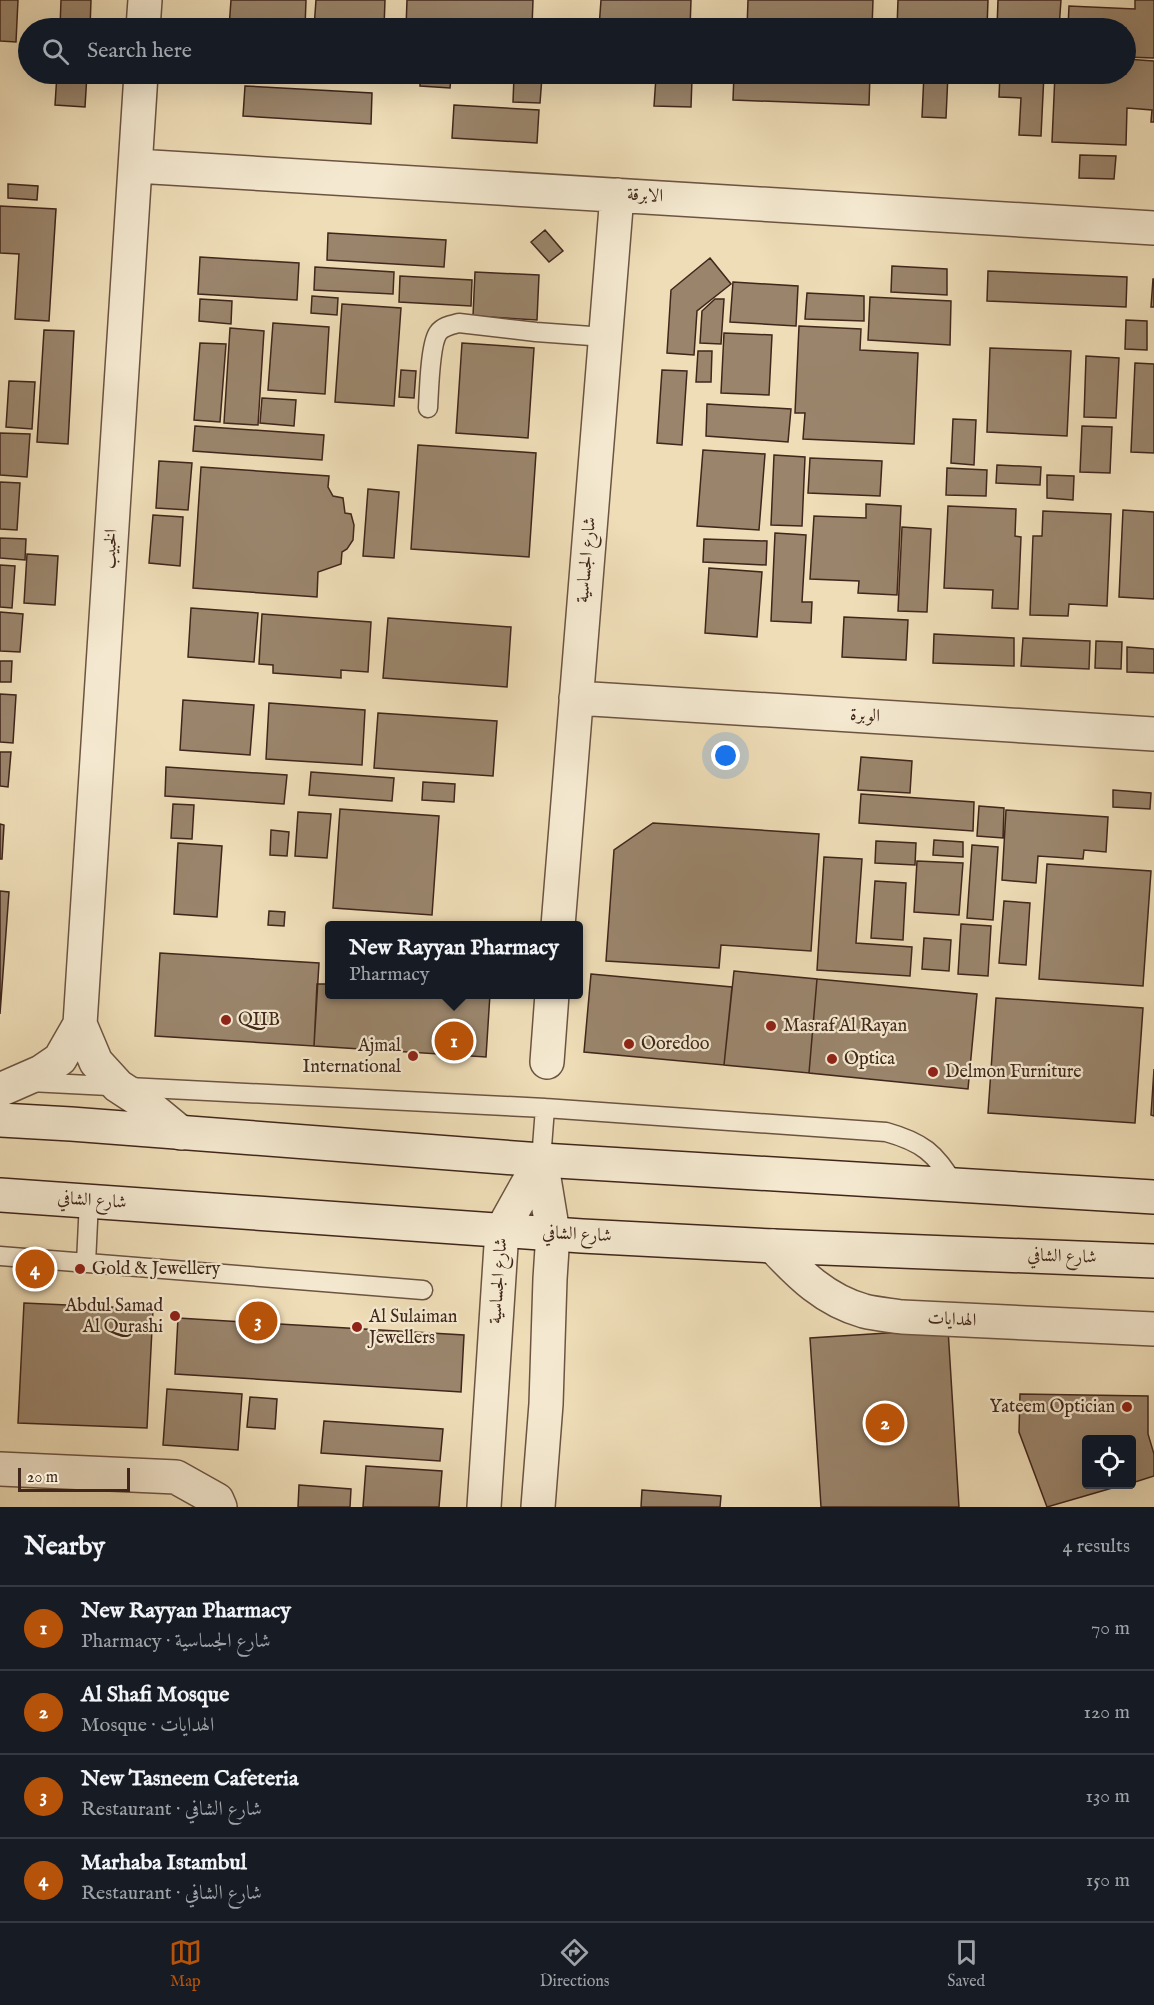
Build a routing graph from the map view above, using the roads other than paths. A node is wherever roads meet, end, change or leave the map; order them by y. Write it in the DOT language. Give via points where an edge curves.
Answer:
graph roads {
  1 [pos="145,0"];
  2 [pos="144,18"];
  3 [pos="140,84"];
  4 [pos="136,166"];
  5 [pos="617,195"];
  6 [pos="1154,228"];
  7 [pos="605,337"];
  8 [pos="428,408"];
  9 [pos="576,698"];
  10 [pos="1154,734"];
  11 [pos="558,921"];
  12 [pos="552,999"];
  13 [pos="80,1024"];
  14 [pos="547,1062"];
  15 [pos="6,1084"];
  16 [pos="118,1086"];
  17 [pos="545,1108"];
  18 [pos="0,1120"];
  19 [pos="181,1132"];
  20 [pos="542,1160"];
  21 [pos="955,1186"];
  22 [pos="0,1195"];
  23 [pos="1154,1197"];
  24 [pos="89,1201"];
  25 [pos="502,1230"];
  26 [pos="553,1233"];
  27 [pos="773,1246"];
  28 [pos="0,1256"];
  29 [pos="1154,1261"];
  30 [pos="86,1263"];
  31 [pos="423,1290"];
  32 [pos="1154,1329"];
  33 [pos="0,1469"];
  34 [pos="220,1507"];
  35 [pos="484,1507"];
  36 [pos="538,1507"];
  1 -- 2 [label="street"];
  3 -- 4 [label="street, الخبيب"];
  4 -- 5 [label="street, الابرقة"];
  4 -- 13 [label="street, الخبيب"];
  5 -- 6 [label="street, الابرقة"];
  5 -- 7 [label="street, شارع الجساسية"];
  7 -- 8 [label="lane" via="448,325 439,332 434,344"];
  7 -- 9 [label="street, شارع الجساسية"];
  9 -- 10 [label="street, الوبرة"];
  9 -- 11 [label="street, شارع الجساسية"];
  12 -- 14 [label="street"];
  13 -- 15 [label="street" via="60,1059 41,1072"];
  13 -- 16 [label="street" via="96,1062"];
  15 -- 16 [label="lane"];
  16 -- 17 [label="lane"];
  16 -- 19 [label="street"];
  17 -- 20 [label="lane"];
  17 -- 21 [label="lane" via="886,1132 908,1138 927,1150"];
  18 -- 19 [label="street"];
  19 -- 20 [label="street"];
  20 -- 21 [label="street"];
  20 -- 25 [label="street, شارع الجساسية"];
  20 -- 26 [label="street"];
  21 -- 23 [label="street"];
  22 -- 24 [label="street, شارع الشافي"];
  24 -- 25 [label="street, شارع الشافي"];
  24 -- 30 [label="lane"];
  25 -- 26 [label="street, شارع الشافي"];
  25 -- 35 [label="street, شارع الجساسية"];
  26 -- 27 [label="street, شارع الشافي"];
  26 -- 36 [label="street"];
  27 -- 29 [label="street, شارع الشافي"];
  27 -- 32 [label="street, الهدايات" via="799,1274 822,1291 864,1311 902,1317"];
  28 -- 30 [label="lane"];
  30 -- 31 [label="lane"];
  33 -- 34 [label="street" via="176,1477 218,1500"];
}
